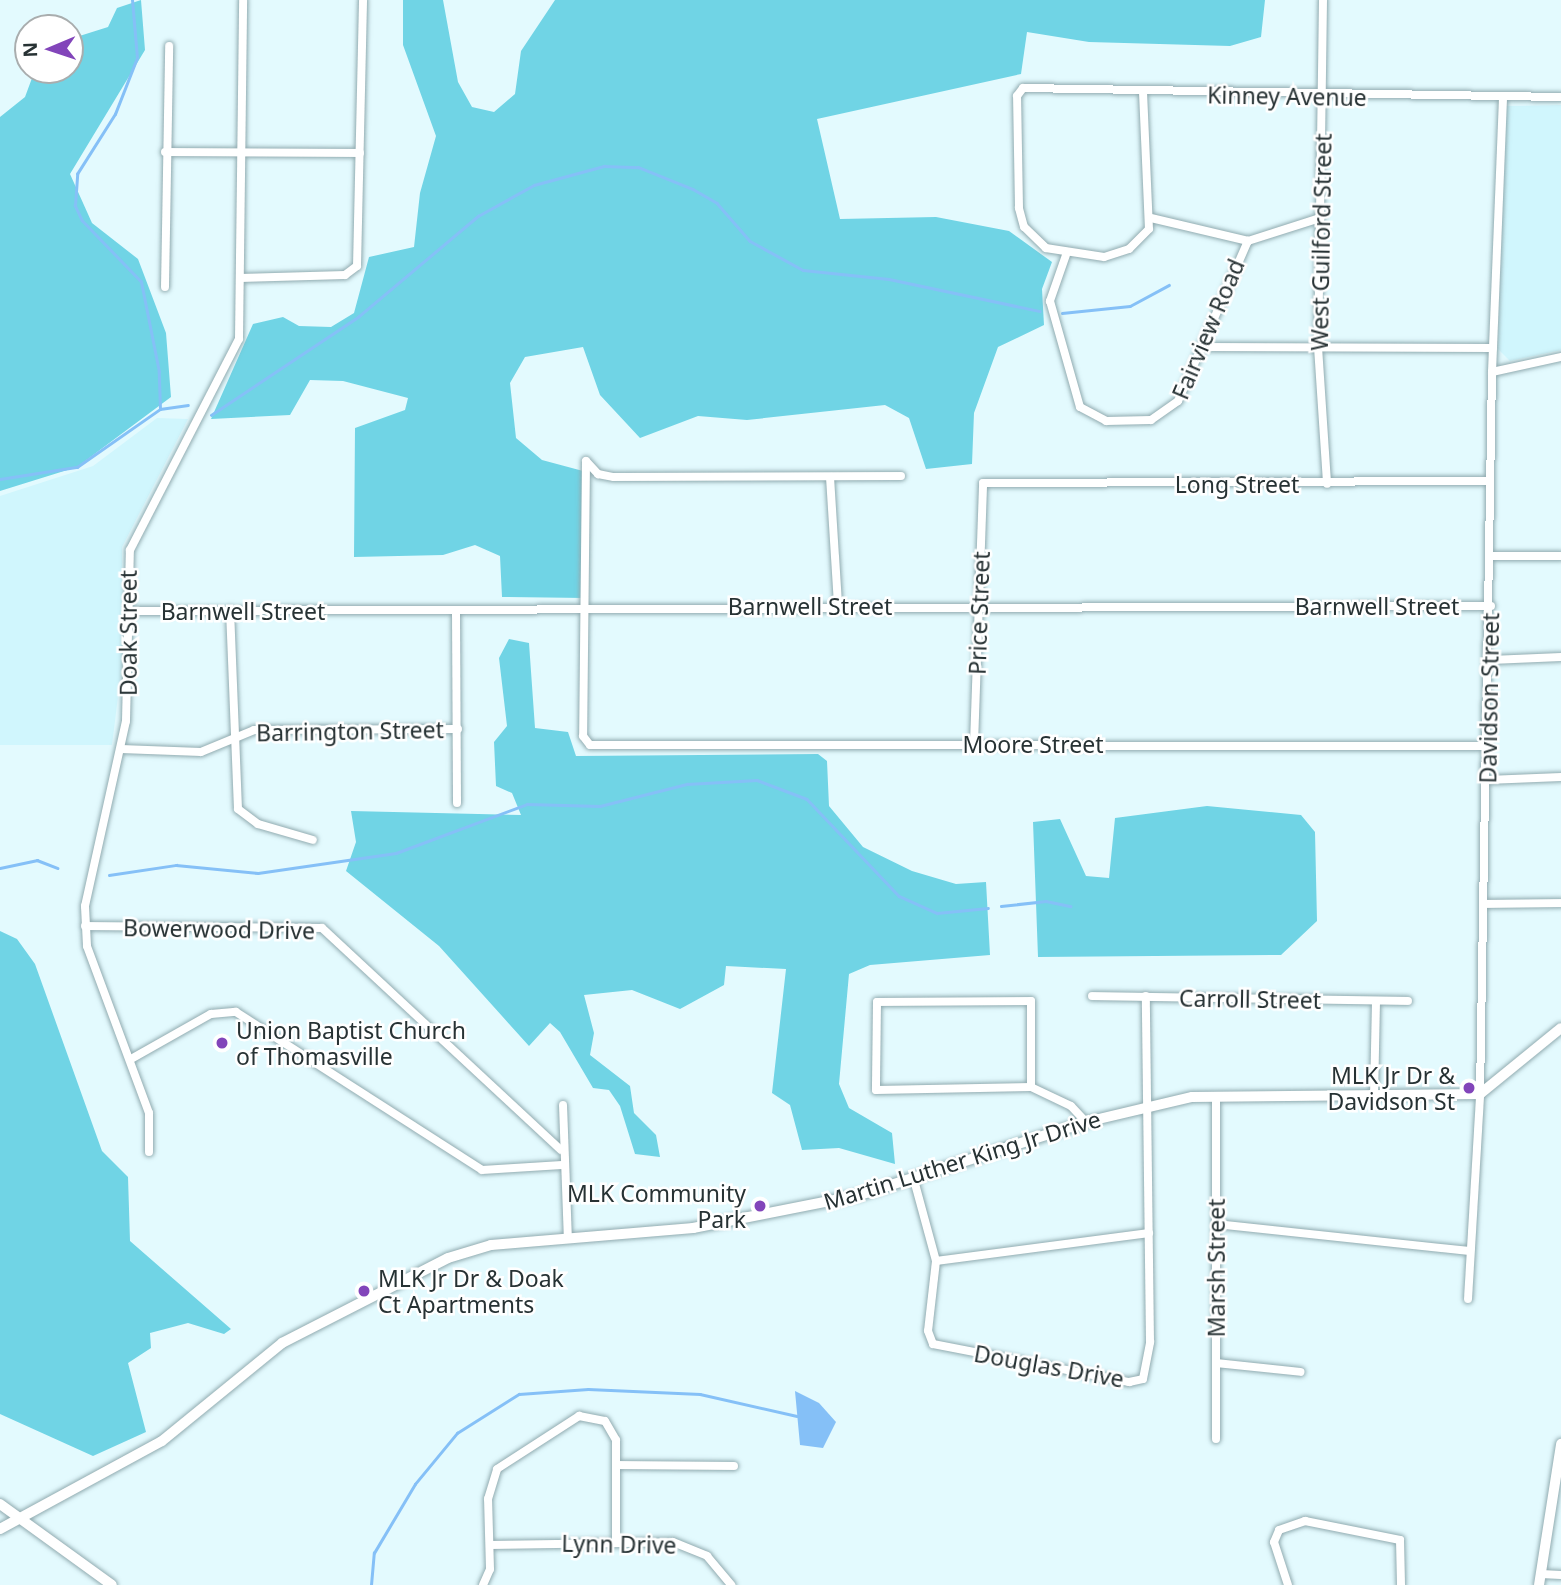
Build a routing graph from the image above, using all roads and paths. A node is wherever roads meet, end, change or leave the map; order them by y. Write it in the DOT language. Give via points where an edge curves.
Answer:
graph roads {
  1 [pos="243,0"];
  2 [pos="363,0"];
  3 [pos="1323,0"];
  4 [pos="169,46"];
  5 [pos="1143,92"];
  6 [pos="1503,97"];
  7 [pos="1561,97"];
  8 [pos="1323,98"];
  9 [pos="240,151"];
  10 [pos="165,152"];
  11 [pos="360,153"];
  12 [pos="1151,218"];
  13 [pos="1320,218"];
  14 [pos="1248,241"];
  15 [pos="1066,256"];
  16 [pos="240,278"];
  17 [pos="165,287"];
  18 [pos="1200,347"];
  19 [pos="1318,347"];
  20 [pos="1493,348"];
  21 [pos="1561,357"];
  22 [pos="1492,372"];
  23 [pos="901,476"];
  24 [pos="830,477"];
  25 [pos="1490,481"];
  26 [pos="983,483"];
  27 [pos="1327,484"];
  28 [pos="1491,556"];
  29 [pos="1561,556"];
  30 [pos="838,605"];
  31 [pos="1491,606"];
  32 [pos="980,607"];
  33 [pos="586,609"];
  34 [pos="230,610"];
  35 [pos="129,611"];
  36 [pos="456,611"];
  37 [pos="1561,657"];
  38 [pos="1491,660"];
  39 [pos="458,729"];
  40 [pos="234,738"];
  41 [pos="974,744"];
  42 [pos="1488,746"];
  43 [pos="121,748"];
  44 [pos="1561,777"];
  45 [pos="1487,780"];
  46 [pos="457,803"];
  47 [pos="313,840"];
  48 [pos="1561,903"];
  49 [pos="1484,904"];
  50 [pos="85,926"];
  51 [pos="1092,996"];
  52 [pos="1146,996"];
  53 [pos="1376,1001"];
  54 [pos="1408,1001"];
  55 [pos="1561,1028"];
  56 [pos="131,1059"];
  57 [pos="1031,1087"];
  58 [pos="1480,1094"];
  59 [pos="1216,1096"];
  60 [pos="1374,1097"];
  61 [pos="563,1105"];
  62 [pos="1144,1106"];
  63 [pos="1086,1122"];
  64 [pos="561,1150"];
  65 [pos="149,1152"];
  66 [pos="562,1165"];
  67 [pos="914,1180"];
  68 [pos="1216,1224"];
  69 [pos="1149,1233"];
  70 [pos="568,1239"];
  71 [pos="1470,1251"];
  72 [pos="936,1261"];
  73 [pos="1468,1299"];
  74 [pos="1216,1363"];
  75 [pos="1301,1371"];
  76 [pos="1216,1439"];
  77 [pos="1561,1444"];
  78 [pos="617,1465"];
  79 [pos="734,1466"];
  80 [pos="1557,1500"];
  81 [pos="0,1504"];
  82 [pos="20,1514"];
  83 [pos="0,1529"];
  84 [pos="616,1541"];
  85 [pos="490,1545"];
  86 [pos="1561,1575"];
  87 [pos="1540,1579"];
  88 [pos="112,1585"];
  89 [pos="482,1585"];
  90 [pos="731,1585"];
  91 [pos="1288,1585"];
  92 [pos="1401,1585"];
  1 -- 9 [label="street, Doak Street"];
  2 -- 11 [label="street"];
  3 -- 8 [label="street, West Guilford Street"];
  4 -- 10 [label="street"];
  5 -- 8 [label="street, Kinney Avenue"];
  5 -- 12 [label="street" via="1141,169"];
  5 -- 15 [label="street, Kinney Avenue" via="1033,88 1017,96 1021,218 1033,238"];
  6 -- 7 [label="street, Kinney Avenue"];
  6 -- 8 [label="street, Kinney Avenue"];
  6 -- 20 [label="street, Davidson Street"];
  8 -- 13 [label="street, West Guilford Street"];
  9 -- 10 [label="street"];
  9 -- 11 [label="street"];
  9 -- 16 [label="street, Doak Street"];
  10 -- 17 [label="street"];
  11 -- 16 [label="street" via="357,266 345,275"];
  12 -- 14 [label="street"];
  12 -- 15 [label="street" via="1142,240 1129,249 1104,257"];
  13 -- 14 [label="street"];
  13 -- 19 [label="street, West Guilford Street"];
  14 -- 18 [label="street, Fairview Road"];
  15 -- 18 [label="street, Fairview Road" via="1051,313 1072,364 1076,400 1089,416 1117,422 1164,416 1178,401"];
  16 -- 35 [label="street, Doak Street" via="235,350 135,533 127,566"];
  18 -- 19 [label="street"];
  19 -- 20 [label="street"];
  19 -- 27 [label="street, West Guilford Street"];
  20 -- 22 [label="street, Davidson Street"];
  21 -- 22 [label="street"];
  22 -- 25 [label="street, Davidson Street"];
  23 -- 24 [label="street"];
  24 -- 30 [label="street"];
  24 -- 33 [label="street" via="604,476 586,461"];
  25 -- 27 [label="street, Long Street"];
  25 -- 28 [label="street, Davidson Street"];
  26 -- 27 [label="street, Long Street"];
  26 -- 32 [label="street, Price Street"];
  28 -- 29 [label="street"];
  28 -- 31 [label="street, Davidson Street"];
  30 -- 32 [label="street, Barnwell Street"];
  30 -- 33 [label="street, Barnwell Street"];
  31 -- 32 [label="street, Barnwell Street"];
  31 -- 38 [label="street, Davidson Street"];
  32 -- 41 [label="street, Price Street"];
  33 -- 36 [label="street, Barnwell Street"];
  33 -- 41 [label="street, Moore Street" via="583,736 598,747"];
  34 -- 35 [label="street, Barnwell Street"];
  34 -- 36 [label="street, Barnwell Street"];
  34 -- 40 [label="street"];
  35 -- 43 [label="street, Doak Street" via="131,678"];
  36 -- 39 [label="street"];
  37 -- 38 [label="street"];
  38 -- 42 [label="street, Davidson Street"];
  39 -- 40 [label="street, Barrington Street" via="254,730"];
  39 -- 46 [label="street"];
  40 -- 43 [label="street, Barrington Street" via="201,752"];
  40 -- 47 [label="street" via="243,816"];
  41 -- 42 [label="street, Moore Street"];
  42 -- 45 [label="street, Davidson Street"];
  43 -- 50 [label="street, Doak Street" via="87,892"];
  44 -- 45 [label="street"];
  45 -- 49 [label="street, Davidson Street"];
  48 -- 49 [label="street"];
  49 -- 58 [label="street, Davidson Street"];
  50 -- 56 [label="street, Doak Street"];
  50 -- 64 [label="street, Bowerwood Drive" via="309,928 336,935"];
  51 -- 52 [label="street, Carroll Street"];
  52 -- 53 [label="street, Carroll Street"];
  52 -- 62 [label="street, Douglas Drive"];
  53 -- 54 [label="street, Carroll Street"];
  53 -- 60 [label="street"];
  55 -- 58 [label="street"];
  56 -- 65 [label="street, Doak Street" via="149,1113"];
  56 -- 66 [label="street" via="211,1014 236,1012 482,1170"];
  57 -- 57 [label="street" via="1031,1000 877,1002 876,1090"];
  57 -- 63 [label="street" via="1071,1106"];
  58 -- 60 [label="street, Martin Luther King Jr Drive"];
  58 -- 71 [label="street, Davidson Street"];
  59 -- 60 [label="street, Martin Luther King Jr Drive"];
  59 -- 62 [label="street, Martin Luther King Jr Drive"];
  59 -- 68 [label="street, Marsh Street"];
  61 -- 64 [label="street"];
  62 -- 63 [label="street, Martin Luther King Jr Drive"];
  62 -- 69 [label="street, Douglas Drive"];
  63 -- 67 [label="street, Martin Luther King Jr Drive"];
  64 -- 66 [label="street"];
  66 -- 70 [label="street"];
  67 -- 70 [label="street, Martin Luther King Jr Drive" via="693,1228"];
  67 -- 72 [label="street, Douglas Drive"];
  68 -- 71 [label="street"];
  68 -- 74 [label="street, Marsh Street"];
  69 -- 72 [label="street"];
  69 -- 72 [label="street, Douglas Drive" via="1150,1366 1137,1382 933,1344 928,1331"];
  70 -- 82 [label="street, Martin Luther King Jr Drive" via="491,1245 398,1282 282,1343 162,1441"];
  71 -- 73 [label="street, Davidson Street"];
  74 -- 75 [label="street"];
  74 -- 76 [label="street, Marsh Street"];
  77 -- 80 [label="main road"];
  78 -- 79 [label="street"];
  78 -- 84 [label="street"];
  78 -- 85 [label="street" via="611,1429 589,1414 518,1452 492,1481"];
  80 -- 87 [label="main road"];
  81 -- 82 [label="street"];
  82 -- 83 [label="street, Martin Luther King Jr Drive"];
  82 -- 88 [label="street"];
  84 -- 85 [label="street, Lynn Drive"];
  84 -- 90 [label="street, Lynn Drive" via="692,1546"];
  85 -- 89 [label="street"];
  86 -- 87 [label="street"];
  91 -- 92 [label="street" via="1274,1542 1279,1530 1305,1521 1400,1540"];
}
